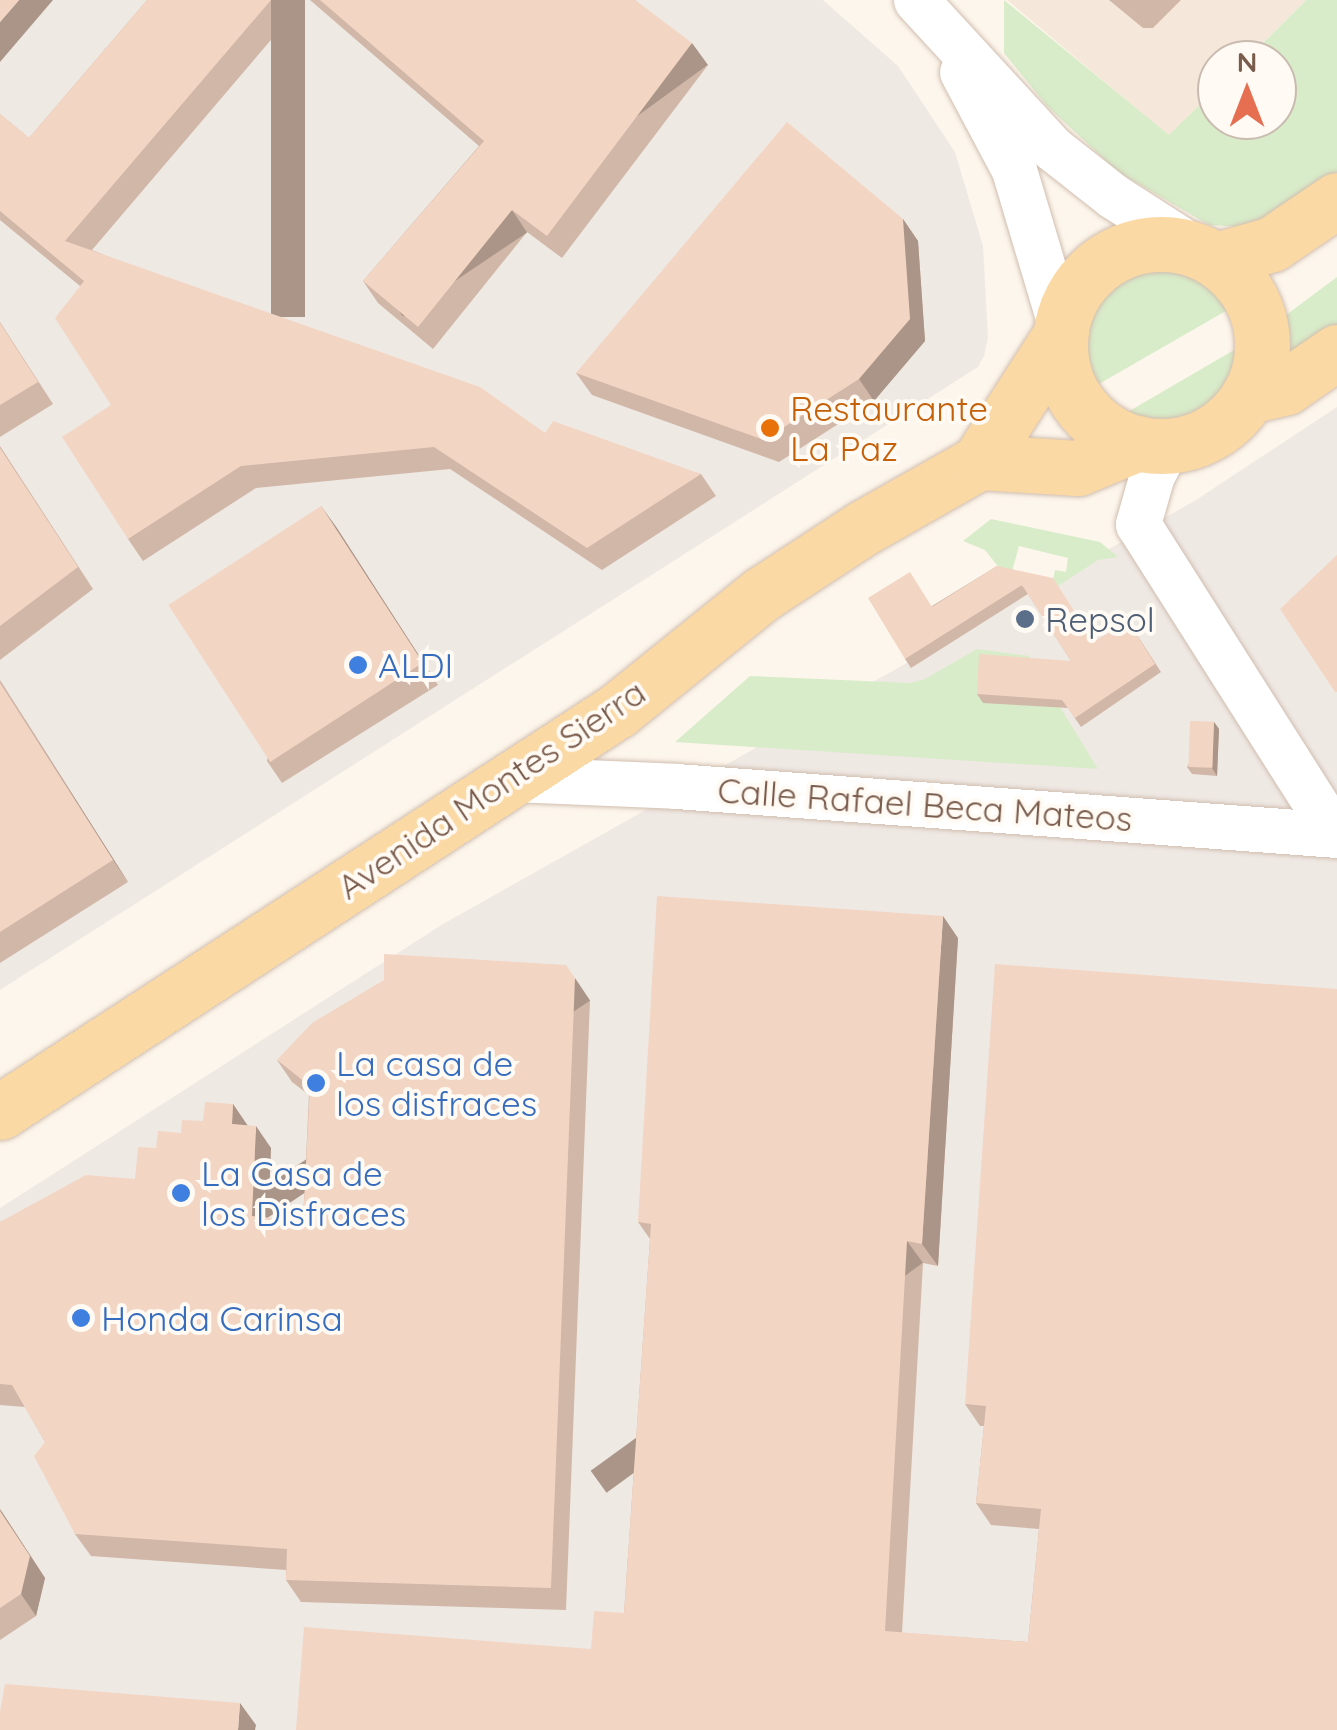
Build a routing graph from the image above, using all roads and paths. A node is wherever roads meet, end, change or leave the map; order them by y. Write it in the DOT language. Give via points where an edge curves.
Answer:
graph roads {
  1 [pos="929,4"];
  2 [pos="1337,200"];
  3 [pos="1207,255"];
  4 [pos="1060,332"];
  5 [pos="1337,352"];
  6 [pos="1248,396"];
  7 [pos="1152,444"];
  8 [pos="979,462"];
  9 [pos="512,779"];
  10 [pos="1336,835"];
  11 [pos="0,1112"];
  1 -- 3 [label="street" via="1052,148"];
  1 -- 4 [label="street" via="1014,170"];
  2 -- 3 [label="main road" via="1272,244"];
  3 -- 4 [label="main road" via="1147,244 1111,258 1082,282"];
  3 -- 6 [label="main road" via="1234,274 1257,313 1259,370"];
  4 -- 7 [label="main road" via="1061,363 1085,412 1118,436"];
  4 -- 8 [label="main road, Avenida Montes Sierra"];
  5 -- 6 [label="main road" via="1286,386"];
  6 -- 7 [label="main road" via="1207,435"];
  7 -- 8 [label="main road" via="1078,468"];
  7 -- 10 [label="street" via="1138,524"];
  8 -- 9 [label="main road, Avenida Montes Sierra" via="762,594 618,710"];
  9 -- 10 [label="street, Calle Rafael Beca Mateos"];
  9 -- 11 [label="main road, Avenida Montes Sierra"];
}
